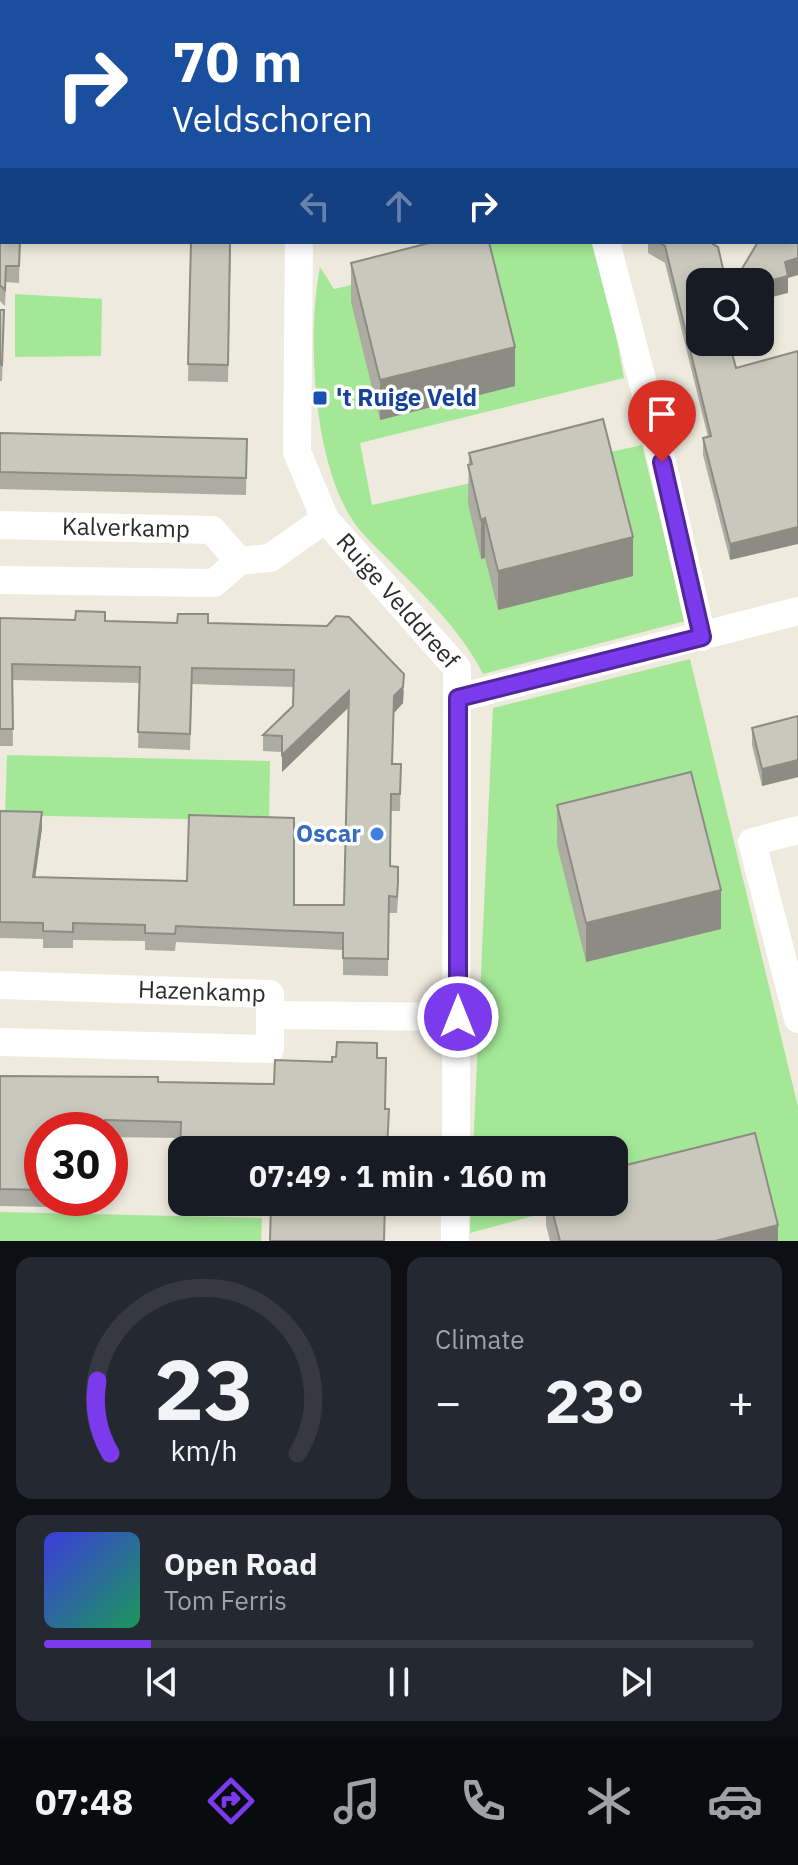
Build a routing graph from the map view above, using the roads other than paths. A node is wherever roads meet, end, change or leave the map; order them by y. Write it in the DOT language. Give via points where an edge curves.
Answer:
graph roads {
  1 [pos="299,244"];
  2 [pos="607,244"];
  3 [pos="325,519"];
  4 [pos="0,525"];
  5 [pos="239,561"];
  6 [pos="0,580"];
  7 [pos="798,611"];
  8 [pos="702,637"];
  9 [pos="458,698"];
  10 [pos="798,830"];
  11 [pos="0,985"];
  12 [pos="270,1015"];
  13 [pos="458,1017"];
  14 [pos="798,1019"];
  15 [pos="0,1042"];
  16 [pos="456,1136"];
  17 [pos="455,1216"];
  18 [pos="455,1241"];
  1 -- 3 [label="street, Ruige Velddreef" via="297,452"];
  2 -- 8 [label="street"];
  3 -- 5 [label="street" via="270,558"];
  3 -- 9 [label="street, Ruige Velddreef" via="457,668"];
  4 -- 5 [label="street, Kalverkamp" via="212,530"];
  5 -- 6 [label="street" via="214,583"];
  7 -- 8 [label="street"];
  8 -- 9 [label="street"];
  9 -- 13 [label="street, Ruige Velddreef"];
  10 -- 14 [label="street" via="752,842"];
  11 -- 12 [label="street, Hazenkamp" via="270,994"];
  12 -- 13 [label="street"];
  12 -- 15 [label="street, Hazenkamp" via="270,1049"];
  13 -- 16 [label="street, Ruige Velddreef"];
  17 -- 18 [label="street"];
}
